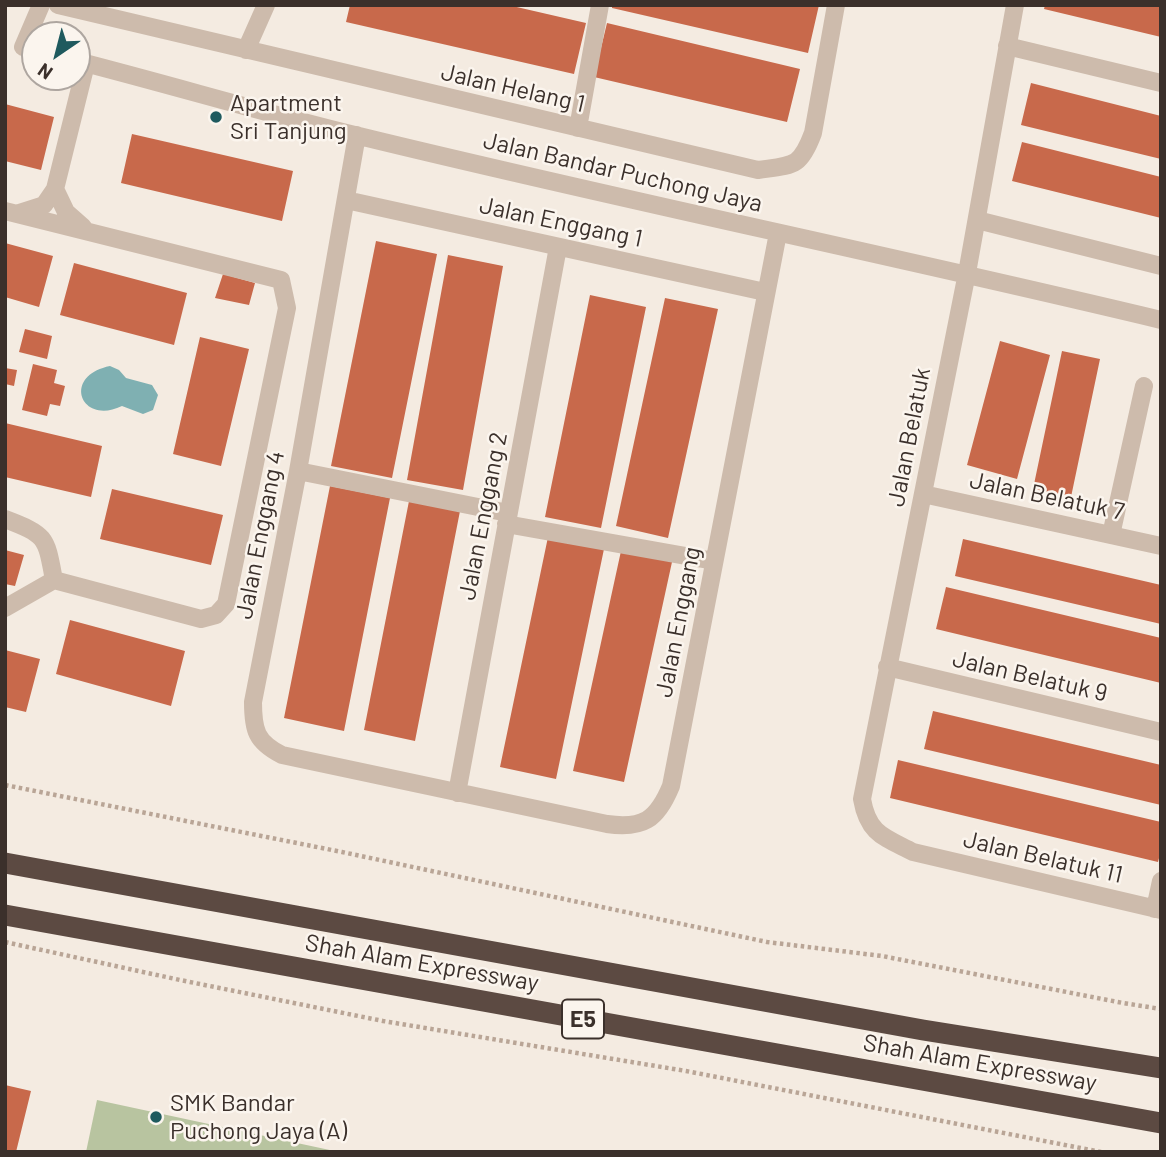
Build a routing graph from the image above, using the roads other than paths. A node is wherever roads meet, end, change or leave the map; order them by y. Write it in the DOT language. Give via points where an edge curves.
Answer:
graph roads {
  1 [pos="58,5"];
  2 [pos="266,5"];
  3 [pos="600,5"];
  4 [pos="836,5"];
  5 [pos="1015,5"];
  6 [pos="1007,46"];
  7 [pos="246,50"];
  8 [pos="91,64"];
  9 [pos="1161,83"];
  10 [pos="76,91"];
  11 [pos="578,128"];
  12 [pos="357,135"];
  13 [pos="55,189"];
  14 [pos="346,200"];
  15 [pos="12,212"];
  16 [pos="976,220"];
  17 [pos="85,229"];
  18 [pos="778,233"];
  19 [pos="558,247"];
  20 [pos="1161,266"];
  21 [pos="967,273"];
  22 [pos="765,292"];
  23 [pos="1161,320"];
  24 [pos="1144,386"];
  25 [pos="298,471"];
  26 [pos="923,494"];
  27 [pos="5,519"];
  28 [pos="507,519"];
  29 [pos="1111,535"];
  30 [pos="1161,547"];
  31 [pos="714,561"];
  32 [pos="54,580"];
  33 [pos="5,608"];
  34 [pos="887,667"];
  35 [pos="1161,732"];
  36 [pos="457,793"];
  37 [pos="913,852"];
  38 [pos="5,863"];
  39 [pos="1161,881"];
  40 [pos="1158,909"];
  41 [pos="5,915"];
  42 [pos="1161,1068"];
  43 [pos="1161,1123"];
  1 -- 7 [label="street, Jalan Helang 1"];
  2 -- 7 [label="street"];
  3 -- 11 [label="street"];
  4 -- 11 [label="street, Jalan Helang 1" via="813,133 806,152 793,165 758,170"];
  5 -- 6 [label="street, Jalan Belatuk"];
  6 -- 9 [label="street"];
  6 -- 16 [label="street, Jalan Belatuk"];
  7 -- 11 [label="street, Jalan Helang 1"];
  8 -- 12 [label="street, Jalan Bandar Puchong Jaya"];
  10 -- 13 [label="street"];
  12 -- 14 [label="street, Jalan Enggang 4"];
  12 -- 18 [label="street, Jalan Bandar Puchong Jaya"];
  13 -- 15 [label="street" via="44,205"];
  13 -- 17 [label="street" via="66,212"];
  14 -- 19 [label="street, Jalan Enggang 1"];
  14 -- 25 [label="street, Jalan Enggang 4"];
  15 -- 17 [label="street"];
  16 -- 20 [label="street"];
  16 -- 21 [label="street, Jalan Belatuk"];
  17 -- 32 [label="street" via="281,280 287,308 226,604 216,615 201,619"];
  18 -- 21 [label="street, Jalan Bandar Puchong Jaya"];
  18 -- 22 [label="street, Jalan Enggang"];
  19 -- 22 [label="street, Jalan Enggang 1"];
  19 -- 28 [label="street, Jalan Enggang 2"];
  21 -- 23 [label="street, Jalan Bandar Puchong Jaya"];
  21 -- 26 [label="street, Jalan Belatuk"];
  22 -- 31 [label="street, Jalan Enggang"];
  24 -- 29 [label="street"];
  25 -- 28 [label="street"];
  25 -- 36 [label="street, Jalan Enggang 4" via="253,702 258,736 282,755"];
  26 -- 29 [label="street, Jalan Belatuk 7"];
  26 -- 34 [label="street, Jalan Belatuk"];
  27 -- 32 [label="street" via="42,537"];
  28 -- 31 [label="street"];
  28 -- 36 [label="street, Jalan Enggang 2"];
  29 -- 30 [label="street, Jalan Belatuk 7"];
  31 -- 36 [label="street, Jalan Enggang" via="671,786 655,815 625,826"];
  32 -- 33 [label="street"];
  34 -- 35 [label="street, Jalan Belatuk 9"];
  34 -- 37 [label="street, Jalan Belatuk" via="862,799 865,817 877,833"];
  37 -- 40 [label="street, Jalan Belatuk 11"];
  38 -- 42 [label="highway, Shah Alam Expressway / E5" via="923,1030"];
  39 -- 40 [label="street"];
  41 -- 43 [label="highway, Shah Alam Expressway / E5"];
}
